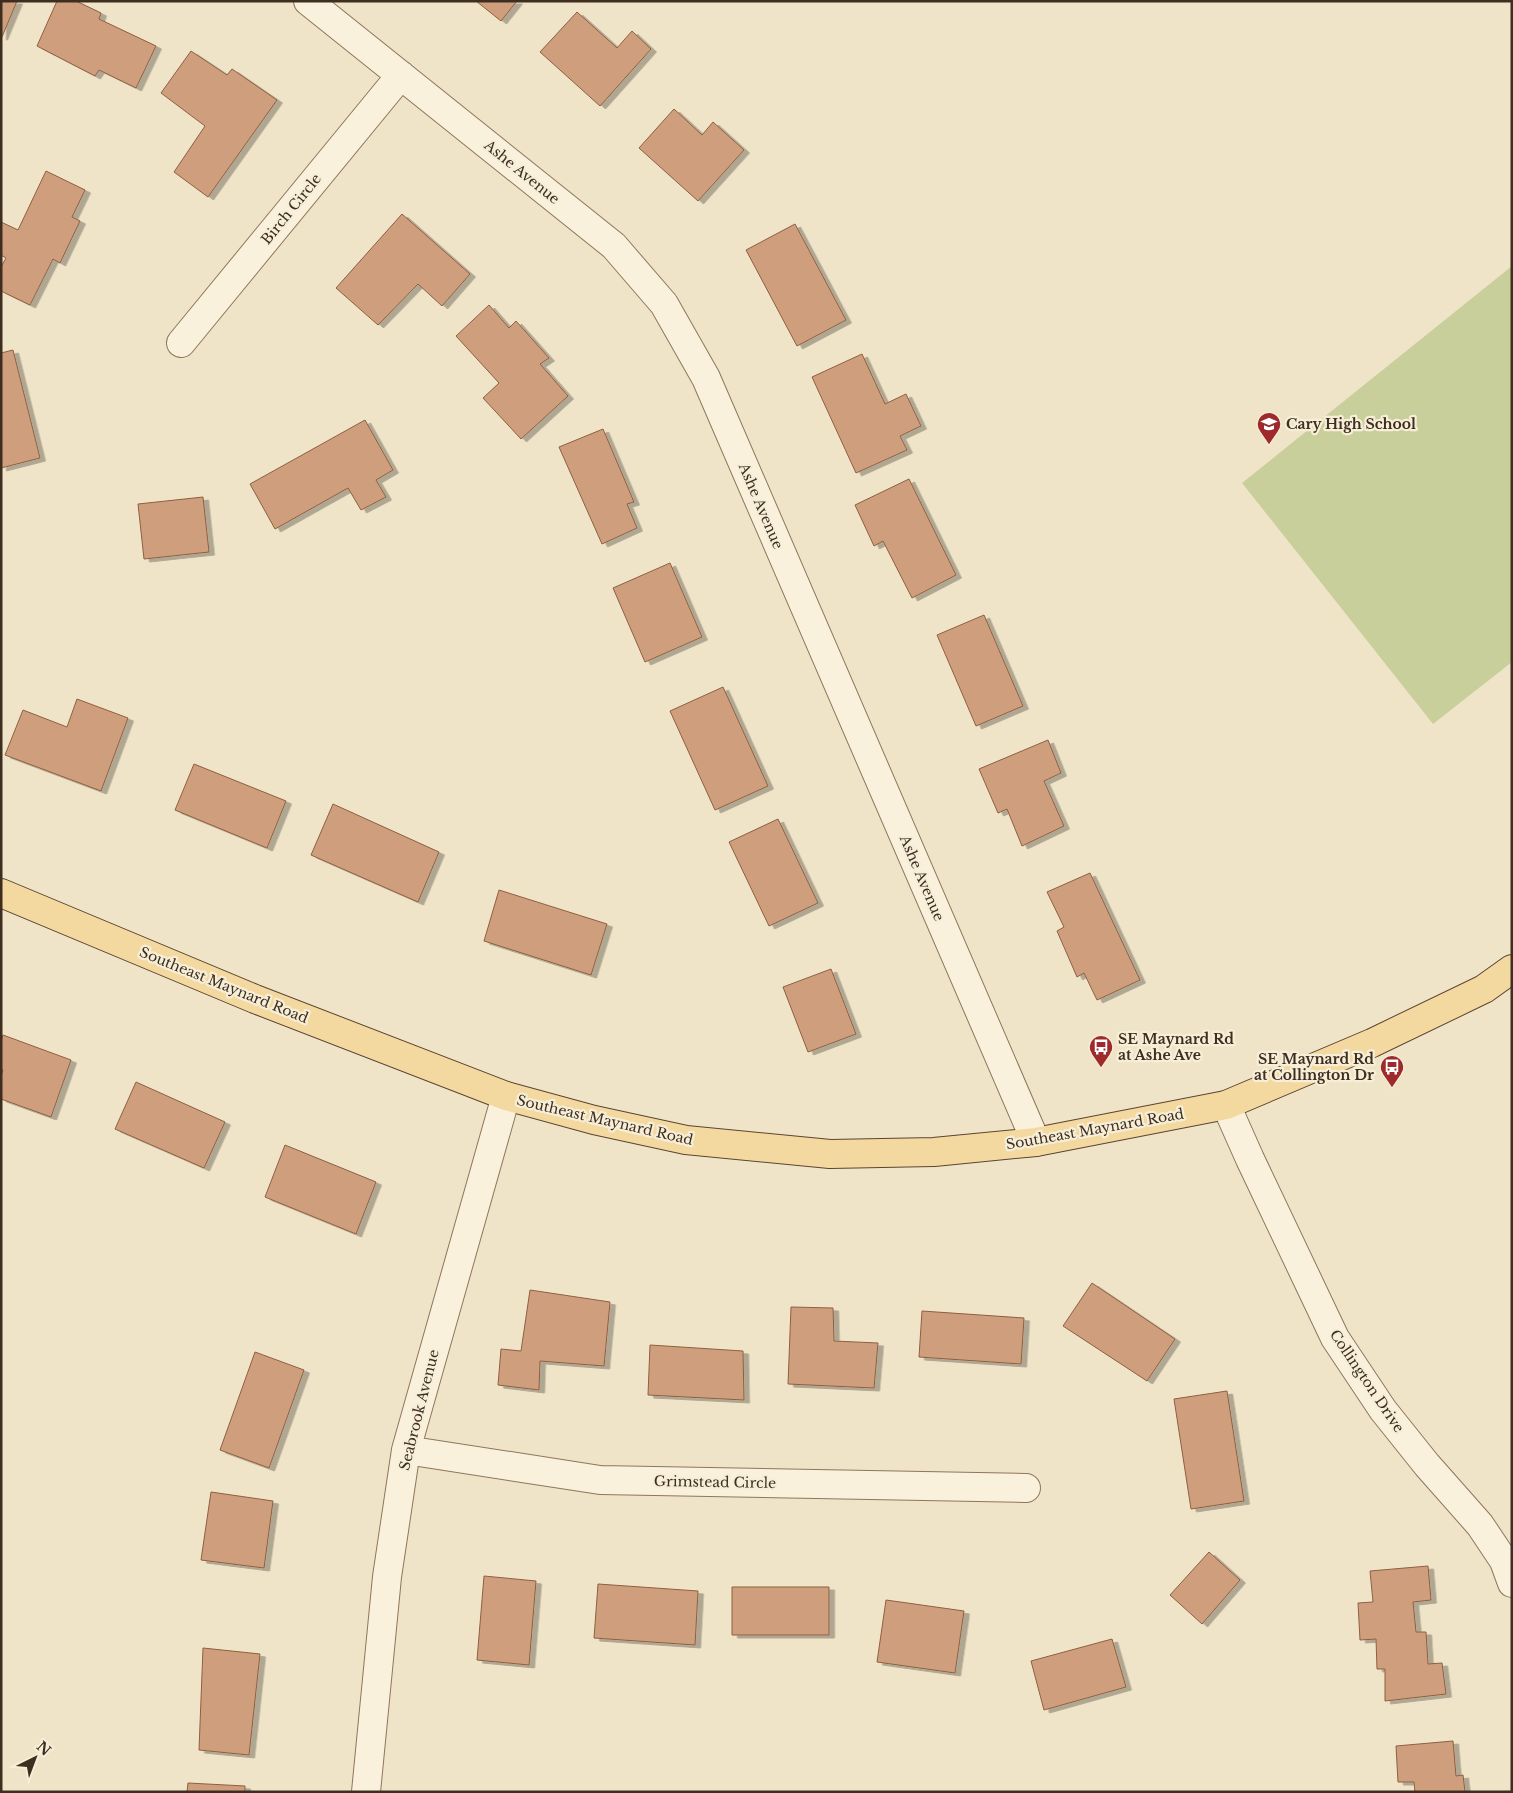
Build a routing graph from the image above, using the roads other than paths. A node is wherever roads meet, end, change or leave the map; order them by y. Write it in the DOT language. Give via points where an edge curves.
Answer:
graph roads {
  1 [pos="308,1"];
  2 [pos="401,75"];
  3 [pos="182,343"];
  4 [pos="1,893"];
  5 [pos="1512,968"];
  6 [pos="506,1096"];
  7 [pos="1226,1105"];
  8 [pos="1036,1142"];
  9 [pos="406,1450"];
  10 [pos="1026,1488"];
  11 [pos="1512,1583"];
  12 [pos="366,1792"];
  1 -- 2 [label="street, Ashe Avenue"];
  2 -- 3 [label="street, Birch Circle"];
  2 -- 8 [label="street, Ashe Avenue" via="614,246 664,304 706,378"];
  4 -- 6 [label="main road, Southeast Maynard Road" via="255,999"];
  5 -- 7 [label="main road, Southeast Maynard Road" via="1484,989 1372,1044"];
  6 -- 8 [label="main road, Southeast Maynard Road" via="686,1140 830,1154 934,1152"];
  6 -- 9 [label="street, Seabrook Avenue"];
  7 -- 8 [label="main road, Southeast Maynard Road"];
  7 -- 11 [label="street, Collington Drive" via="1335,1338 1383,1410 1480,1526 1504,1560"];
  9 -- 10 [label="street, Grimstead Circle" via="600,1480"];
  9 -- 12 [label="street, Seabrook Avenue" via="387,1577"];
}
